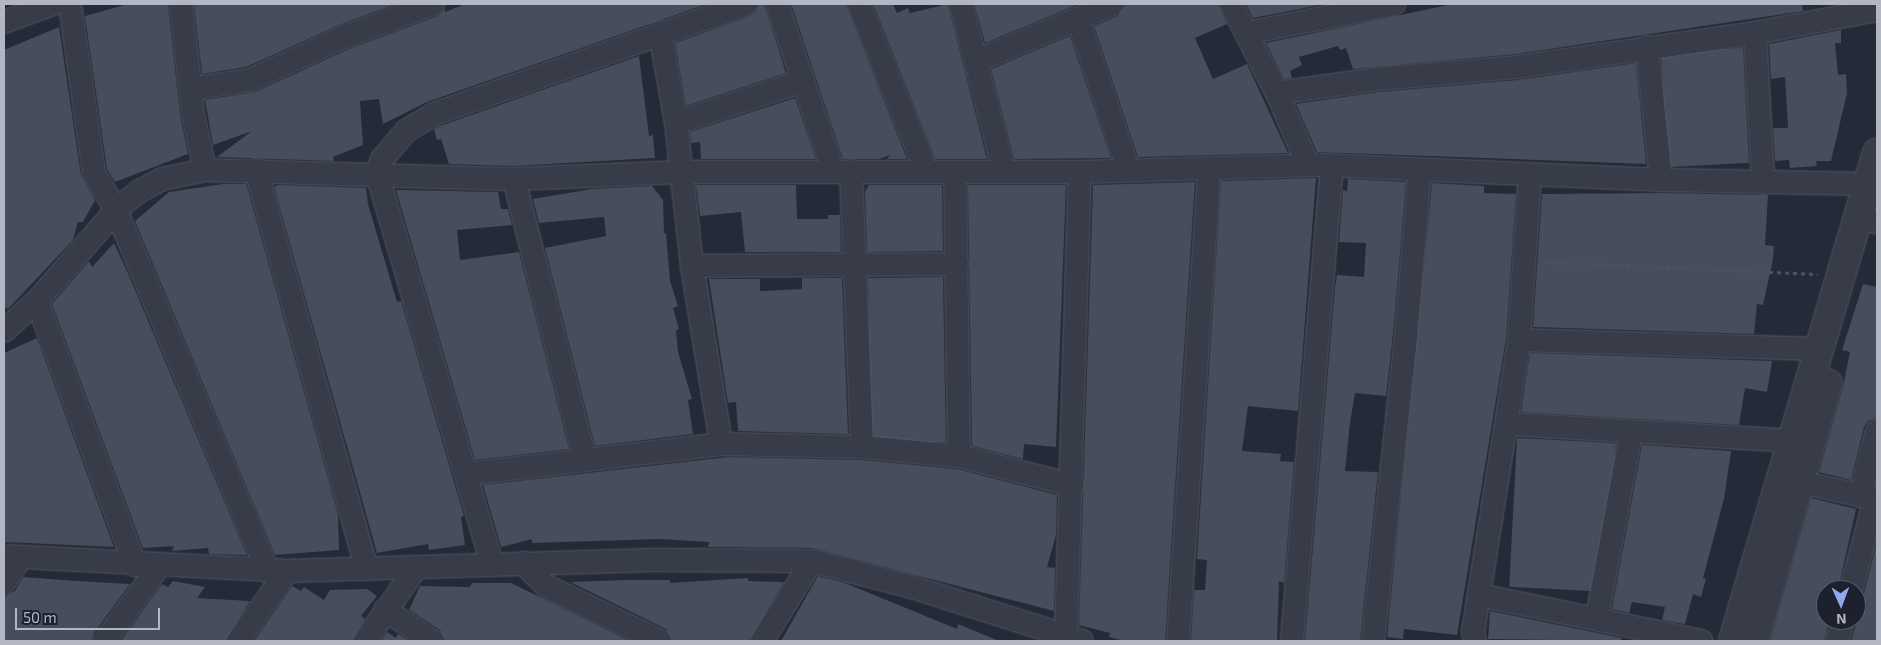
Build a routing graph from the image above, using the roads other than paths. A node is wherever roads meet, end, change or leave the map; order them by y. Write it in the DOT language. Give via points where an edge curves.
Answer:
graph roads {
  1 [pos="52,4"];
  2 [pos="70,4"];
  3 [pos="182,4"];
  4 [pos="432,4"];
  5 [pos="746,4"];
  6 [pos="777,4"];
  7 [pos="859,4"];
  8 [pos="961,4"];
  9 [pos="1113,4"];
  10 [pos="1230,4"];
  11 [pos="1386,5"];
  12 [pos="1877,10"];
  13 [pos="1078,20"];
  14 [pos="4,22"];
  15 [pos="660,32"];
  16 [pos="1247,33"];
  17 [pos="1755,33"];
  18 [pos="1647,47"];
  19 [pos="976,61"];
  20 [pos="803,81"];
  21 [pos="190,88"];
  22 [pos="1277,94"];
  23 [pos="676,123"];
  24 [pos="1877,153"];
  25 [pos="1308,165"];
  26 [pos="1332,166"];
  27 [pos="1209,169"];
  28 [pos="205,170"];
  29 [pos="256,170"];
  30 [pos="1420,170"];
  31 [pos="843,171"];
  32 [pos="926,171"];
  33 [pos="1004,171"];
  34 [pos="1128,171"];
  35 [pos="680,172"];
  36 [pos="955,172"];
  37 [pos="1080,172"];
  38 [pos="376,173"];
  39 [pos="1530,175"];
  40 [pos="514,179"];
  41 [pos="1661,180"];
  42 [pos="1762,183"];
  43 [pos="1868,184"];
  44 [pos="116,210"];
  45 [pos="1872,219"];
  46 [pos="854,264"];
  47 [pos="958,264"];
  48 [pos="692,266"];
  49 [pos="38,301"];
  50 [pos="4,331"];
  51 [pos="1519,340"];
  52 [pos="1819,349"];
  53 [pos="1508,424"];
  54 [pos="1877,431"];
  55 [pos="1631,433"];
  56 [pos="1791,441"];
  57 [pos="721,444"];
  58 [pos="862,447"];
  59 [pos="960,456"];
  60 [pos="585,460"];
  61 [pos="467,474"];
  62 [pos="1800,482"];
  63 [pos="1072,485"];
  64 [pos="1871,498"];
  65 [pos="12,556"];
  66 [pos="812,561"];
  67 [pos="523,563"];
  68 [pos="492,564"];
  69 [pos="135,565"];
  70 [pos="159,566"];
  71 [pos="416,568"];
  72 [pos="368,569"];
  73 [pos="277,571"];
  74 [pos="1853,580"];
  75 [pos="4,583"];
  76 [pos="1480,596"];
  77 [pos="386,610"];
  78 [pos="1597,618"];
  79 [pos="1074,638"];
  80 [pos="105,641"];
  81 [pos="238,641"];
  82 [pos="364,641"];
  83 [pos="433,641"];
  84 [pos="660,641"];
  85 [pos="762,641"];
  86 [pos="1178,641"];
  87 [pos="1292,641"];
  88 [pos="1373,641"];
  89 [pos="1475,641"];
  90 [pos="1701,641"];
  91 [pos="1733,641"];
  92 [pos="1754,641"];
  1 -- 14 [label="street"];
  2 -- 44 [label="street" via="88,150 97,179"];
  3 -- 21 [label="street"];
  4 -- 21 [label="street" via="344,37 250,80"];
  5 -- 15 [label="street"];
  6 -- 20 [label="street"];
  7 -- 32 [label="street"];
  8 -- 19 [label="street"];
  9 -- 13 [label="street"];
  10 -- 16 [label="street"];
  11 -- 16 [label="street"];
  12 -- 17 [label="street"];
  13 -- 19 [label="street"];
  13 -- 34 [label="street"];
  15 -- 23 [label="street"];
  15 -- 38 [label="street" via="426,118 392,146"];
  16 -- 22 [label="street"];
  17 -- 18 [label="street"];
  17 -- 42 [label="street"];
  18 -- 22 [label="street" via="1475,72 1378,79"];
  18 -- 41 [label="street"];
  19 -- 33 [label="street"];
  20 -- 23 [label="street"];
  20 -- 31 [label="street"];
  21 -- 28 [label="street"];
  22 -- 25 [label="street"];
  23 -- 35 [label="street"];
  24 -- 43 [label="street"];
  25 -- 26 [label="street"];
  25 -- 27 [label="street"];
  26 -- 30 [label="street"];
  26 -- 87 [label="street"];
  27 -- 34 [label="street"];
  27 -- 86 [label="street"];
  28 -- 29 [label="street"];
  28 -- 44 [label="street" via="162,180 138,192"];
  29 -- 38 [label="street"];
  29 -- 72 [label="street"];
  30 -- 39 [label="street"];
  30 -- 88 [label="street"];
  31 -- 32 [label="street"];
  31 -- 35 [label="street"];
  31 -- 46 [label="street"];
  32 -- 36 [label="street"];
  33 -- 36 [label="street"];
  33 -- 37 [label="street"];
  34 -- 37 [label="street"];
  35 -- 40 [label="street"];
  35 -- 48 [label="street"];
  36 -- 47 [label="street"];
  37 -- 63 [label="street"];
  38 -- 40 [label="street"];
  38 -- 61 [label="street"];
  39 -- 41 [label="street"];
  39 -- 51 [label="street"];
  40 -- 60 [label="street"];
  41 -- 42 [label="street"];
  42 -- 43 [label="street"];
  43 -- 45 [label="street"];
  44 -- 49 [label="street"];
  44 -- 73 [label="street"];
  45 -- 52 [label="street" via="1841,275"];
  45 -- 62 [label="street"];
  46 -- 47 [label="street"];
  46 -- 48 [label="street"];
  46 -- 58 [label="street"];
  47 -- 59 [label="street"];
  48 -- 57 [label="street"];
  49 -- 50 [label="street"];
  49 -- 69 [label="street"];
  51 -- 52 [label="street"];
  51 -- 53 [label="street"];
  52 -- 56 [label="street"];
  53 -- 55 [label="street"];
  53 -- 76 [label="street"];
  54 -- 64 [label="street"];
  55 -- 56 [label="street"];
  55 -- 78 [label="street"];
  56 -- 91 [label="street"];
  57 -- 58 [label="street"];
  57 -- 60 [label="street"];
  58 -- 59 [label="street"];
  59 -- 63 [label="street"];
  60 -- 61 [label="street"];
  61 -- 68 [label="street"];
  62 -- 64 [label="street"];
  62 -- 92 [label="street"];
  63 -- 79 [label="street"];
  64 -- 74 [label="street"];
  65 -- 69 [label="street"];
  65 -- 75 [label="street"];
  66 -- 67 [label="street"];
  66 -- 79 [label="street" via="912,587"];
  66 -- 85 [label="street"];
  67 -- 68 [label="street"];
  67 -- 84 [label="street" via="546,586"];
  68 -- 71 [label="street"];
  69 -- 70 [label="street"];
  70 -- 73 [label="street"];
  70 -- 80 [label="street"];
  71 -- 72 [label="street"];
  71 -- 77 [label="street"];
  72 -- 73 [label="street"];
  73 -- 81 [label="street"];
  76 -- 78 [label="street"];
  76 -- 89 [label="street" via="1473,632"];
  77 -- 82 [label="street"];
  77 -- 83 [label="street"];
  78 -- 90 [label="street"];
}
